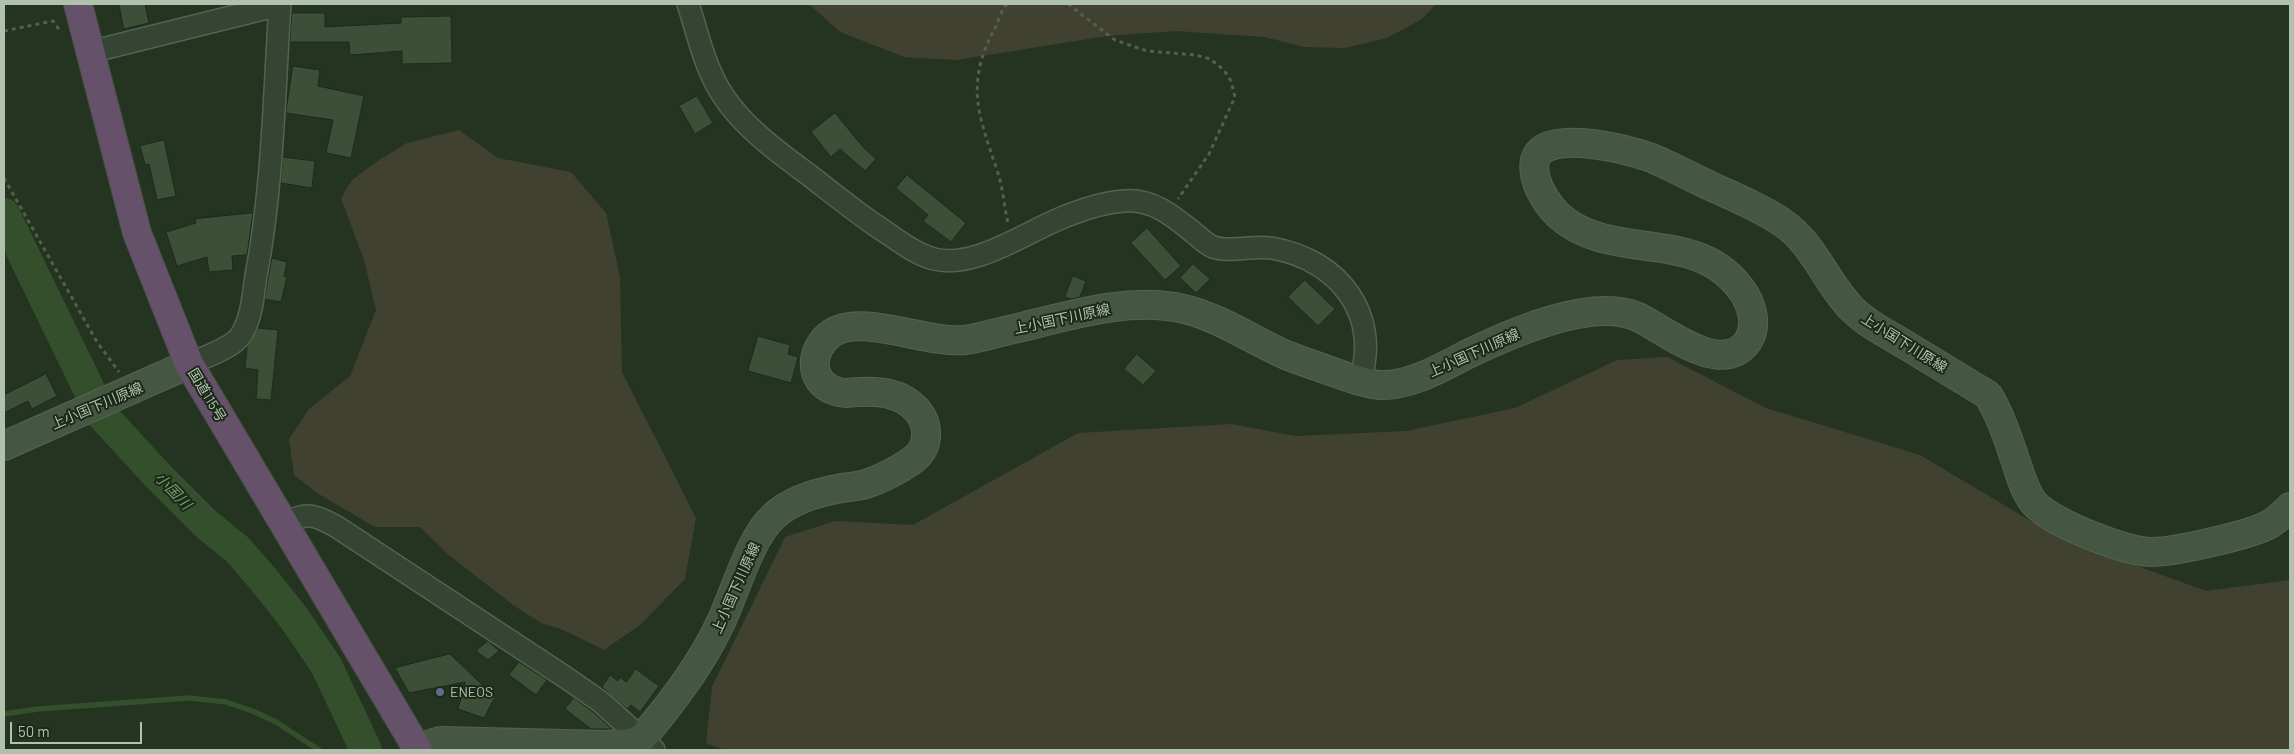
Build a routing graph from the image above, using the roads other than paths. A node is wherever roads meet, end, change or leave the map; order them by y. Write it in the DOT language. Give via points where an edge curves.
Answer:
graph roads {
  1 [pos="78,4"];
  2 [pos="688,4"];
  3 [pos="279,5"];
  4 [pos="90,52"];
  5 [pos="189,364"];
  6 [pos="1360,381"];
  7 [pos="4,446"];
  8 [pos="2290,507"];
  9 [pos="284,524"];
  10 [pos="648,744"];
  11 [pos="418,749"];
  1 -- 4 [label="highway, 国道115号"];
  2 -- 6 [label="street" via="704,58 721,94 751,128 843,202 913,251 936,259 974,258 1061,218 1127,201 1152,204 1209,246 1270,248 1300,254 1333,275 1357,308 1364,329 1367,356"];
  3 -- 4 [label="street"];
  3 -- 5 [label="street" via="270,180 248,319 241,336 234,342"];
  4 -- 5 [label="highway, 国道115号" via="137,232"];
  5 -- 7 [label="main road, 上小国下川原線"];
  5 -- 9 [label="highway, 国道115号"];
  6 -- 8 [label="main road, 上小国下川原線" via="1374,385 1403,384 1495,341 1568,316 1610,310 1633,314 1697,350 1718,355 1734,354 1742,348 1752,336 1752,310 1744,294 1724,270 1698,256 1645,244 1604,240 1576,230 1551,208 1537,183 1534,164 1541,149 1553,144 1593,144 1645,155 1784,223 1806,243 1848,306 1868,322 1988,395 1999,414 2023,482 2033,502 2048,516 2094,536 2151,552 2251,532 2269,524"];
  6 -- 10 [label="main road, 上小国下川原線" via="1287,355 1219,321 1189,310 1161,305 1093,311 966,340 933,340 871,326 848,326 834,332 817,350 813,367 818,380 841,394 893,394 912,403 923,418 927,436 920,454 864,486 820,493 791,504 770,518 753,546 715,634"];
  9 -- 10 [label="street" via="294,518 314,515 337,527 601,702"];
  9 -- 11 [label="highway, 国道115号"];
  10 -- 11 [label="main road" via="441,741"];
}
